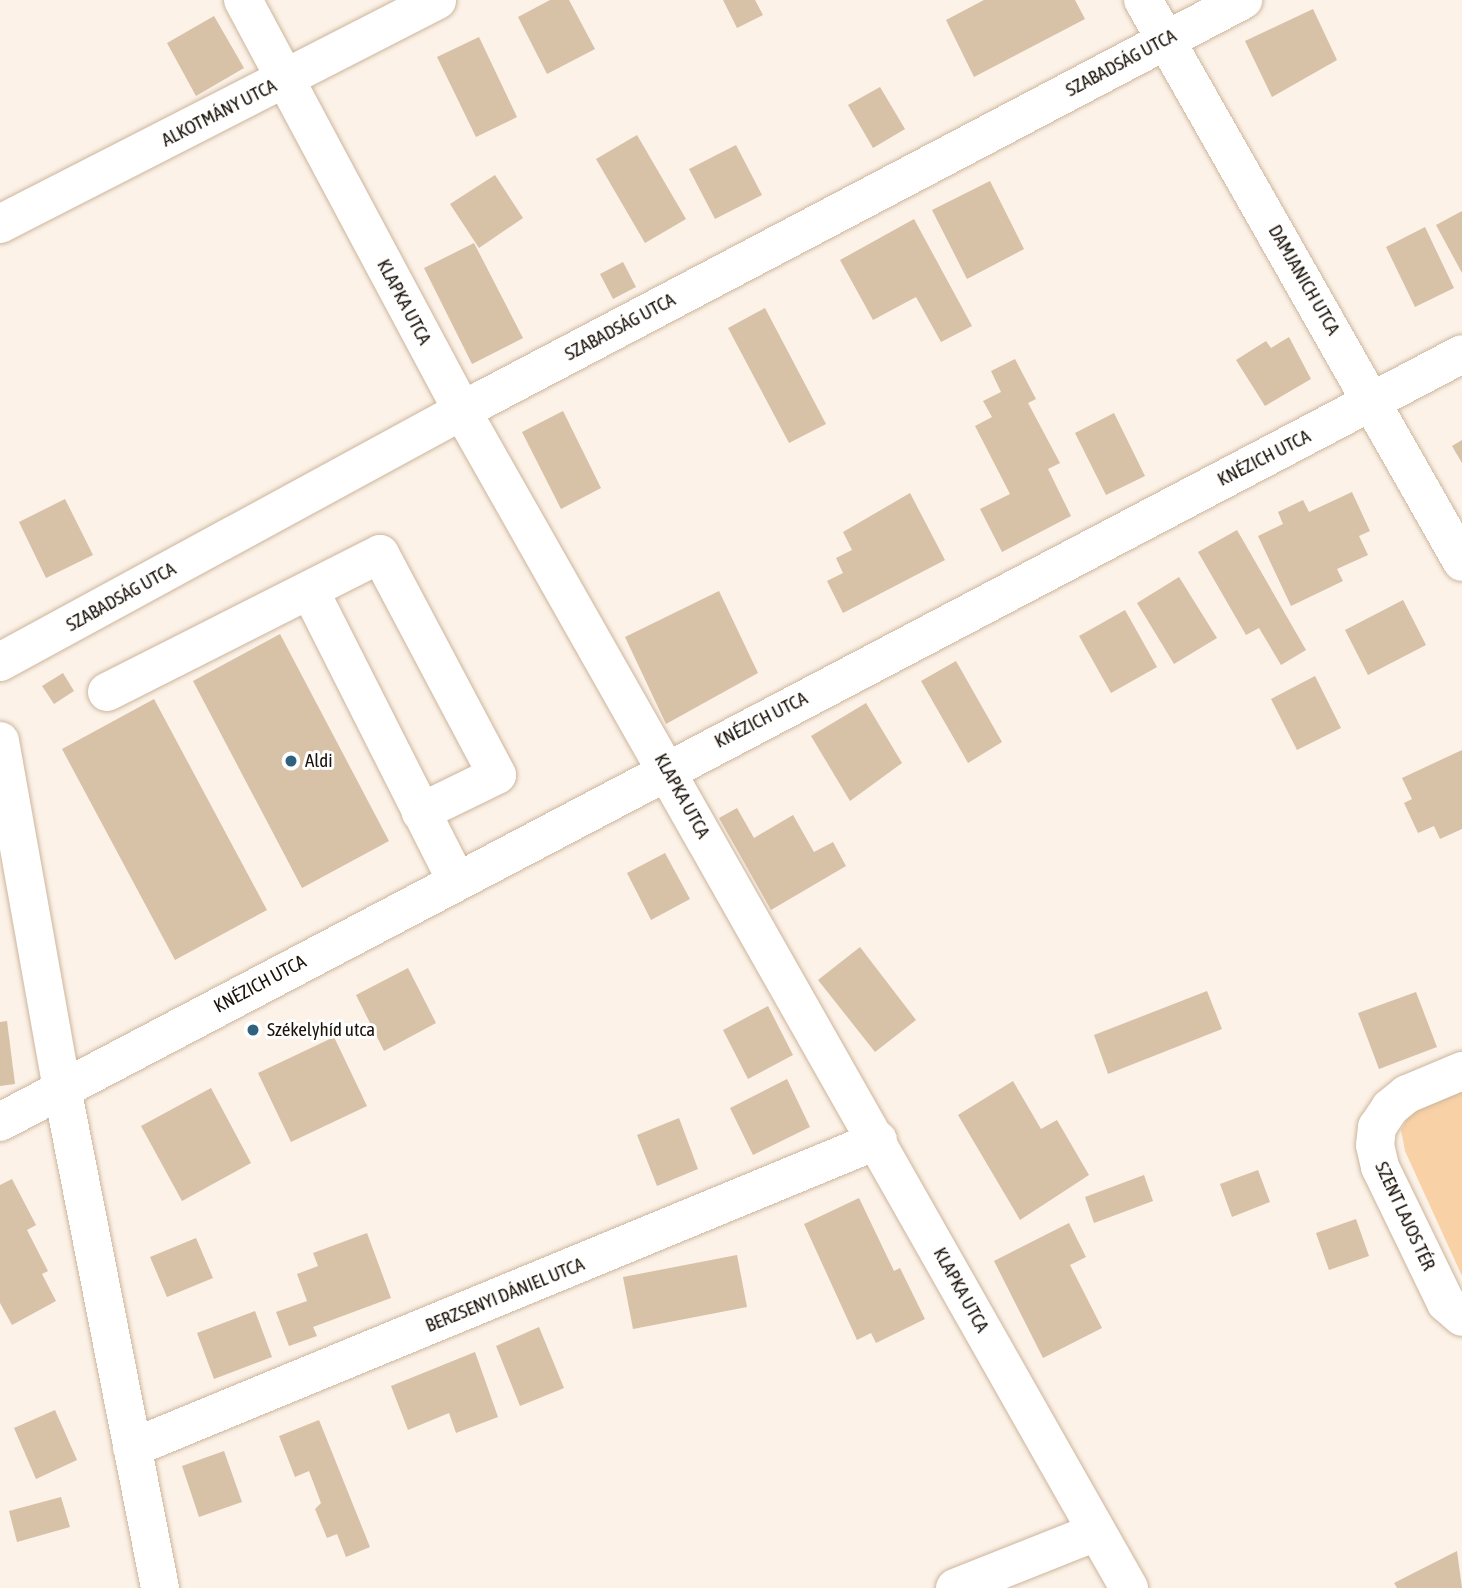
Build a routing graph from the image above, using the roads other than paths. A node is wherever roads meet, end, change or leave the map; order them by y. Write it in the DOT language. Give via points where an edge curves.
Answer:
graph roads {
  1 [pos="243,0"];
  2 [pos="437,0"];
  3 [pos="1143,0"];
  4 [pos="1243,0"];
  5 [pos="1163,41"];
  6 [pos="284,80"];
  7 [pos="0,224"];
  8 [pos="1462,354"];
  9 [pos="1374,401"];
  10 [pos="462,411"];
  11 [pos="1462,562"];
  12 [pos="310,591"];
  13 [pos="0,662"];
  14 [pos="107,692"];
  15 [pos="0,741"];
  16 [pos="667,768"];
  17 [pos="421,812"];
  18 [pos="456,880"];
  19 [pos="1462,1070"];
  20 [pos="62,1088"];
  21 [pos="0,1122"];
  22 [pos="878,1140"];
  23 [pos="1462,1317"];
  24 [pos="132,1448"];
  25 [pos="1096,1532"];
  26 [pos="160,1588"];
  27 [pos="955,1588"];
  28 [pos="1129,1588"];
  1 -- 6 [label="street, KLAPKA UTCA"];
  2 -- 6 [label="street, ALKOTMÁNY UTCA"];
  3 -- 5 [label="street, DAMJANICH UTCA"];
  4 -- 5 [label="street, SZABADSÁG UTCA"];
  5 -- 9 [label="street, DAMJANICH UTCA"];
  5 -- 10 [label="street, SZABADSÁG UTCA"];
  6 -- 7 [label="street, ALKOTMÁNY UTCA"];
  6 -- 10 [label="street, KLAPKA UTCA"];
  8 -- 9 [label="street, KNÉZICH UTCA"];
  9 -- 11 [label="street, DAMJANICH UTCA"];
  9 -- 16 [label="street, KNÉZICH UTCA"];
  10 -- 13 [label="street, SZABADSÁG UTCA"];
  10 -- 16 [label="street, KLAPKA UTCA"];
  12 -- 14 [label="street"];
  12 -- 17 [label="street"];
  12 -- 17 [label="street" via="380,554 497,775"];
  15 -- 20 [label="street"];
  16 -- 18 [label="street, KNÉZICH UTCA"];
  16 -- 22 [label="street, KLAPKA UTCA"];
  17 -- 18 [label="street"];
  18 -- 20 [label="street, KNÉZICH UTCA"];
  19 -- 23 [label="street, SZENT LAJOS TÉR" via="1407,1094 1390,1108 1377,1127 1375,1145 1380,1167 1446,1303"];
  20 -- 21 [label="street, KNÉZICH UTCA"];
  20 -- 24 [label="street"];
  22 -- 24 [label="street, BERZSENYI DÁNIEL UTCA"];
  22 -- 25 [label="street, KLAPKA UTCA"];
  24 -- 26 [label="street"];
  25 -- 27 [label="street"];
  25 -- 28 [label="street, KLAPKA UTCA"];
}
